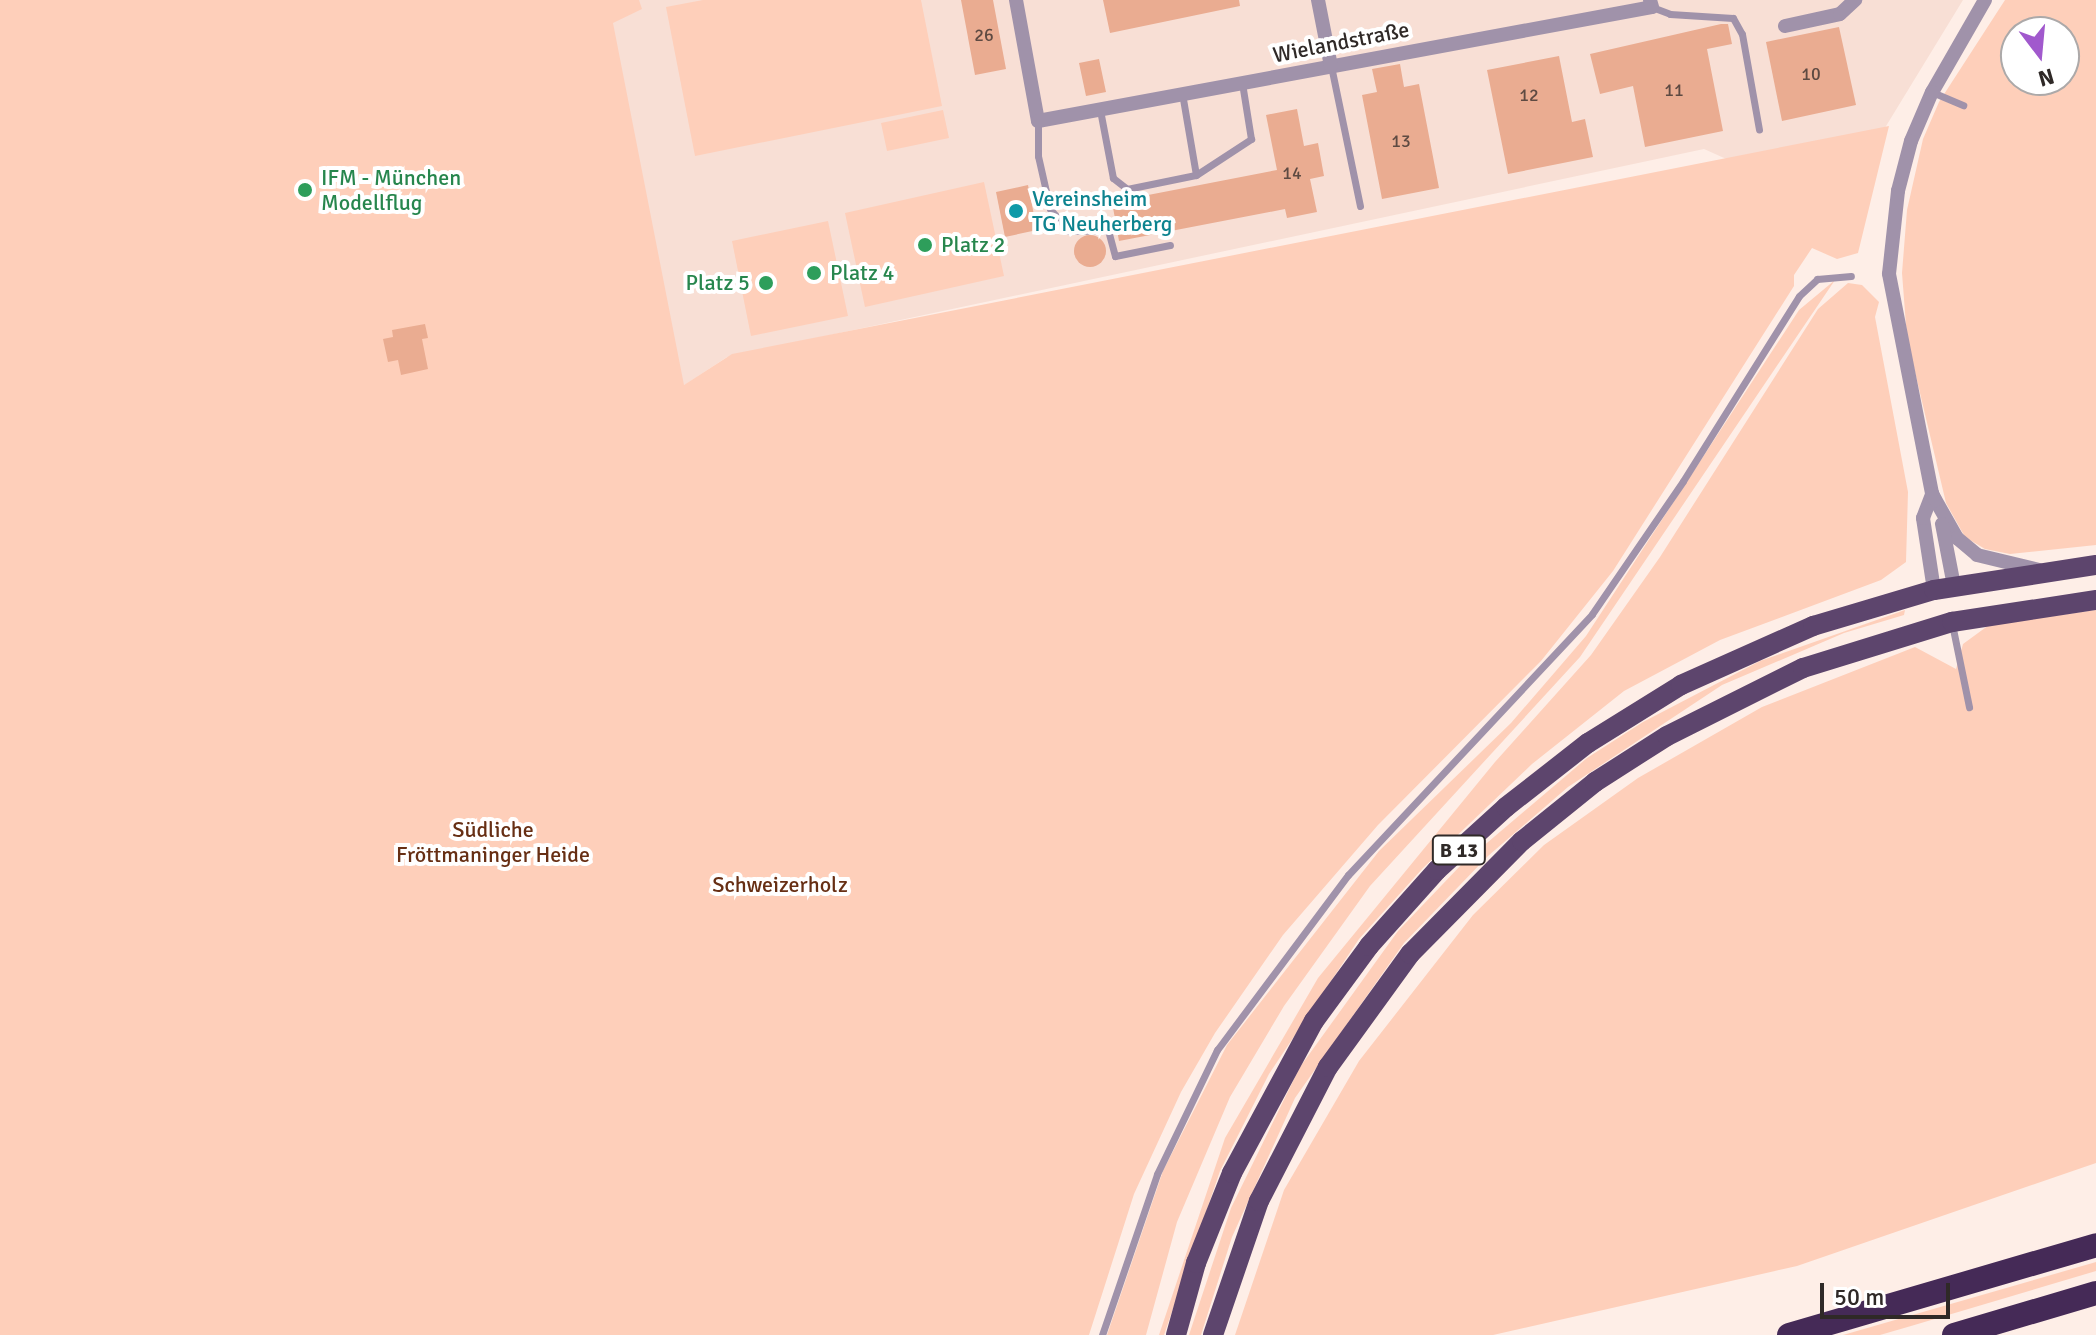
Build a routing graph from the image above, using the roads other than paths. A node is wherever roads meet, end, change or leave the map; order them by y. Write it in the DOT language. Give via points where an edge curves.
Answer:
graph roads {
  1 [pos="1016,0"];
  2 [pos="1318,0"];
  3 [pos="1855,0"];
  4 [pos="1985,0"];
  5 [pos="1651,3"];
  6 [pos="1785,26"];
  7 [pos="1331,66"];
  8 [pos="1242,83"];
  9 [pos="1932,92"];
  10 [pos="1182,93"];
  11 [pos="1963,105"];
  12 [pos="1100,110"];
  13 [pos="1038,121"];
  14 [pos="1759,129"];
  15 [pos="1196,175"];
  16 [pos="1360,206"];
  17 [pos="1170,245"];
  18 [pos="1851,276"];
  19 [pos="1932,494"];
  20 [pos="2096,565"];
  21 [pos="2039,570"];
  22 [pos="1944,588"];
  23 [pos="2096,600"];
  24 [pos="1952,622"];
  25 [pos="1969,707"];
  26 [pos="2096,1245"];
  27 [pos="2096,1293"];
  28 [pos="1102,1335"];
  29 [pos="1176,1335"];
  30 [pos="1213,1335"];
  31 [pos="1789,1335"];
  32 [pos="1954,1335"];
  1 -- 13 [label="street"];
  2 -- 7 [label="street"];
  3 -- 6 [label="street" via="1840,14"];
  4 -- 9 [label="street"];
  5 -- 7 [label="street, Wielandstraße"];
  5 -- 14 [label="lane" via="1670,14 1719,13 1733,18 1742,34"];
  7 -- 8 [label="street, Wielandstraße"];
  7 -- 16 [label="lane"];
  8 -- 10 [label="street, Wielandstraße"];
  8 -- 15 [label="lane" via="1251,139"];
  9 -- 11 [label="lane"];
  9 -- 19 [label="street" via="1898,191 1889,274"];
  10 -- 12 [label="street, Wielandstraße"];
  10 -- 15 [label="lane"];
  12 -- 13 [label="street, Wielandstraße"];
  12 -- 15 [label="lane" via="1113,178 1127,189"];
  13 -- 17 [label="lane" via="1038,156 1050,209 1069,231 1108,230 1115,256"];
  18 -- 28 [label="lane" via="1817,279 1799,296 1592,614 1348,875 1217,1050 1157,1174"];
  19 -- 21 [label="street" via="1957,538 1977,555"];
  19 -- 22 [label="street"];
  19 -- 22 [label="street" via="1923,518"];
  20 -- 21 [label="main road, B 13"];
  21 -- 22 [label="main road, B 13"];
  22 -- 24 [label="main road"];
  22 -- 29 [label="main road, B 13" via="1813,626 1681,685 1588,743 1437,870 1369,946 1277,1082 1196,1263"];
  23 -- 24 [label="main road, B 13"];
  24 -- 25 [label="lane"];
  24 -- 30 [label="main road, B 13" via="1803,668 1731,701 1595,782 1487,872 1410,954 1328,1067 1259,1201"];
  26 -- 31 [label="highway"];
  27 -- 32 [label="highway"];
}
